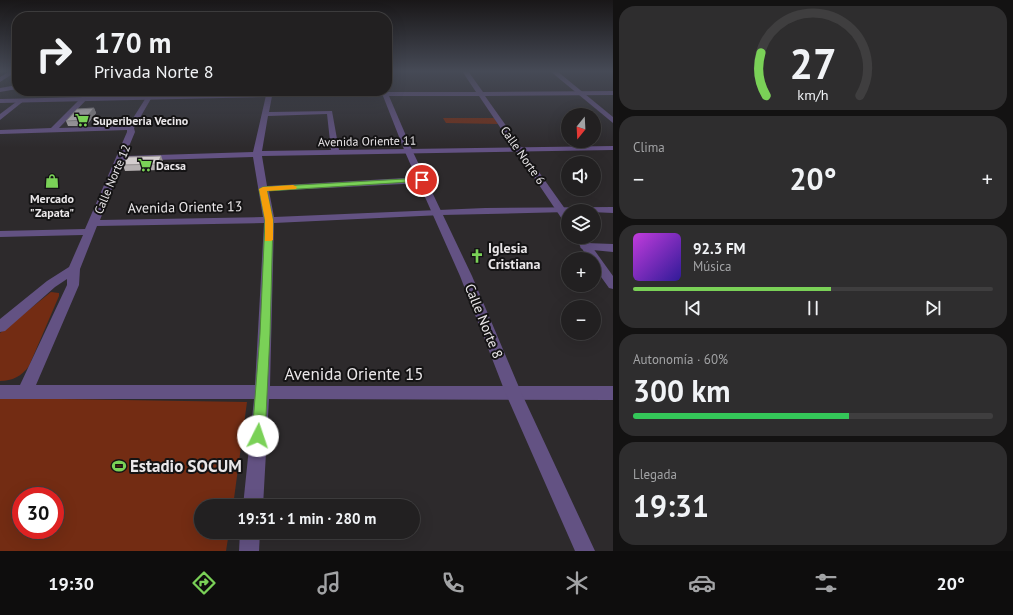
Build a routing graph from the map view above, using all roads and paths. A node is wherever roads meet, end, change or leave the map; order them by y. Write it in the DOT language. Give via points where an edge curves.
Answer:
graph roads {
  1 [pos="26,97"];
  2 [pos="87,97"];
  3 [pos="115,97"];
  4 [pos="149,97"];
  5 [pos="268,97"];
  6 [pos="386,97"];
  7 [pos="483,97"];
  8 [pos="584,97"];
  9 [pos="85,99"];
  10 [pos="22,100"];
  11 [pos="0,101"];
  12 [pos="266,114"];
  13 [pos="0,118"];
  14 [pos="613,121"];
  15 [pos="130,128"];
  16 [pos="52,131"];
  17 [pos="0,132"];
  18 [pos="613,148"];
  19 [pos="519,150"];
  20 [pos="409,152"];
  21 [pos="334,153"];
  22 [pos="257,154"];
  23 [pos="121,158"];
  24 [pos="422,180"];
  25 [pos="263,189"];
  26 [pos="560,208"];
  27 [pos="613,210"];
  28 [pos="436,212"];
  29 [pos="269,220"];
  30 [pos="91,227"];
  31 [pos="0,234"];
  32 [pos="584,244"];
  33 [pos="586,247"];
  34 [pos="613,248"];
  35 [pos="74,269"];
  36 [pos="51,284"];
  37 [pos="73,285"];
  38 [pos="613,285"];
  39 [pos="0,327"];
  40 [pos="0,392"];
  41 [pos="25,392"];
  42 [pos="513,392"];
  43 [pos="262,393"];
  44 [pos="613,393"];
  45 [pos="254,499"];
  46 [pos="250,539"];
  47 [pos="249,551"];
  48 [pos="585,551"];
  1 -- 10 [label="street"];
  2 -- 9 [label="street"];
  3 -- 9 [label="street"];
  4 -- 15 [label="street, Calle Norte 12"];
  5 -- 12 [label="street"];
  6 -- 20 [label="street, Calle Norte 8"];
  7 -- 19 [label="street, Calle Norte 6"];
  8 -- 14 [label="street"];
  9 -- 10 [label="street"];
  9 -- 16 [label="street"];
  10 -- 11 [label="street"];
  10 -- 13 [label="street"];
  12 -- 21 [label="street" via="330,112"];
  12 -- 22 [label="street"];
  15 -- 16 [label="street"];
  15 -- 23 [label="street, Calle Norte 12" via="131,132"];
  16 -- 17 [label="street"];
  18 -- 19 [label="street, Avenida Oriente 11"];
  19 -- 20 [label="street, Avenida Oriente 11"];
  19 -- 26 [label="street, Calle Norte 6"];
  20 -- 21 [label="street, Avenida Oriente 11"];
  20 -- 24 [label="street, Calle Norte 8"];
  21 -- 22 [label="street, Avenida Oriente 11"];
  22 -- 23 [label="street, Avenida Oriente 11"];
  22 -- 25 [label="street"];
  23 -- 30 [label="street, Calle Norte 12"];
  24 -- 25 [label="street"];
  24 -- 28 [label="street, Calle Norte 8"];
  25 -- 29 [label="street"];
  26 -- 27 [label="street, Avenida Oriente 13"];
  26 -- 28 [label="street, Avenida Oriente 13"];
  28 -- 29 [label="street, Avenida Oriente 13"];
  28 -- 42 [label="street, Calle Norte 8" via="466,276"];
  29 -- 30 [label="street, Avenida Oriente 13"];
  29 -- 43 [label="street"];
  30 -- 31 [label="street, Avenida Oriente 13"];
  30 -- 35 [label="street, Calle Norte 12"];
  32 -- 33 [label="street"];
  33 -- 34 [label="street"];
  33 -- 38 [label="street"];
  35 -- 36 [label="street"];
  35 -- 37 [label="street, Calle Norte 12"];
  36 -- 37 [label="street"];
  36 -- 39 [label="street"];
  37 -- 41 [label="street, Calle Norte 12"];
  40 -- 41 [label="street, Avenida Oriente 15"];
  41 -- 43 [label="street, Avenida Oriente 15"];
  42 -- 43 [label="street, Avenida Oriente 15"];
  42 -- 44 [label="street, Avenida Oriente 15"];
  42 -- 48 [label="street, Calle Norte 8"];
  43 -- 45 [label="street"];
  46 -- 47 [label="street"];
}
